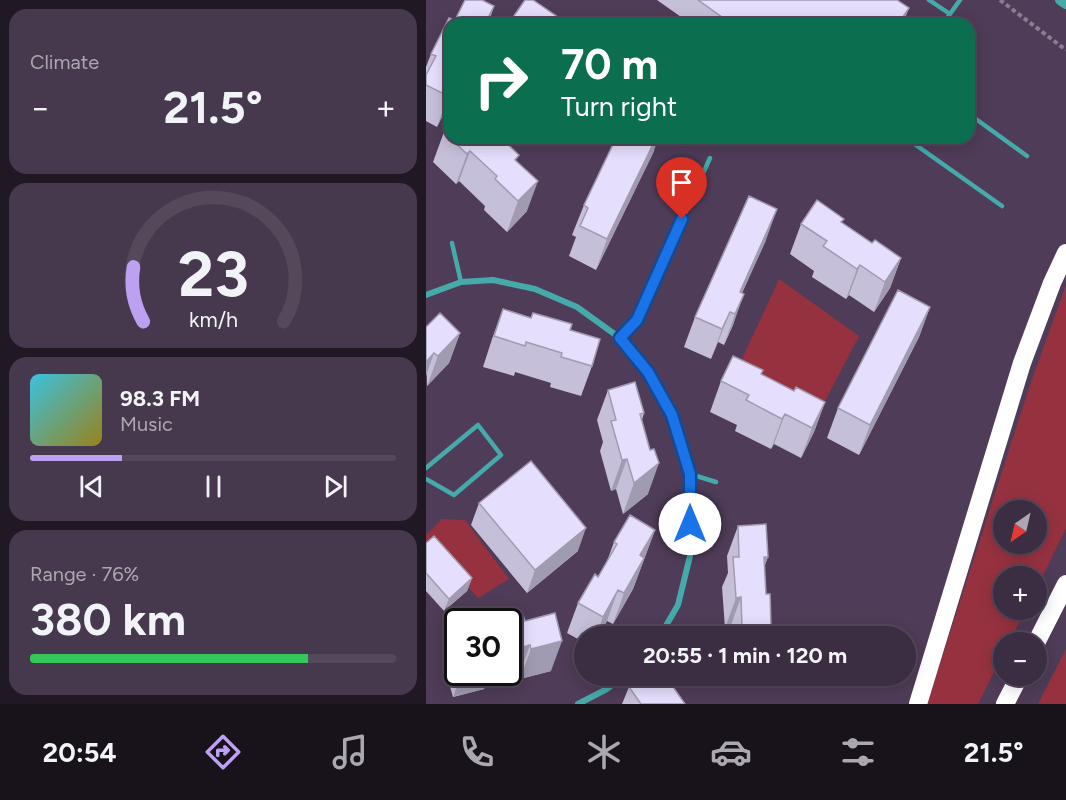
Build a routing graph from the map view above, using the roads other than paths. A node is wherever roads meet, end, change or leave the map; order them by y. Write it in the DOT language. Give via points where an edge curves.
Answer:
graph roads {
  1 [pos="929,0"];
  2 [pos="960,0"];
  3 [pos="1060,0"];
  4 [pos="1066,4"];
  5 [pos="950,14"];
  6 [pos="947,18"];
  7 [pos="975,118"];
  8 [pos="914,144"];
  9 [pos="1027,156"];
  10 [pos="710,158"];
  11 [pos="1002,206"];
  12 [pos="452,243"];
  13 [pos="1066,253"];
  14 [pos="461,282"];
  15 [pos="426,295"];
  16 [pos="620,338"];
  17 [pos="426,468"];
  18 [pos="690,474"];
  19 [pos="426,479"];
  20 [pos="716,482"];
  21 [pos="1066,585"];
  22 [pos="666,626"];
  23 [pos="1042,632"];
  24 [pos="611,686"];
  25 [pos="1014,686"];
  26 [pos="578,704"];
  27 [pos="918,704"];
  28 [pos="1005,704"];
  1 -- 5 [label="lane"];
  2 -- 5 [label="lane"];
  3 -- 4 [label="street"];
  5 -- 6 [label="lane"];
  7 -- 9 [label="lane"];
  8 -- 11 [label="lane"];
  10 -- 16 [label="lane" via="637,320"];
  12 -- 14 [label="lane"];
  13 -- 27 [label="highway" via="1022,363"];
  14 -- 15 [label="street"];
  14 -- 16 [label="street" via="493,280 535,289 577,307"];
  16 -- 18 [label="street" via="648,372 672,415"];
  17 -- 19 [label="lane" via="478,425 501,455 454,495"];
  18 -- 20 [label="lane"];
  18 -- 22 [label="street" via="690,556 678,605"];
  21 -- 23 [label="highway"];
  24 -- 26 [label="street"];
  25 -- 28 [label="highway"];
}
